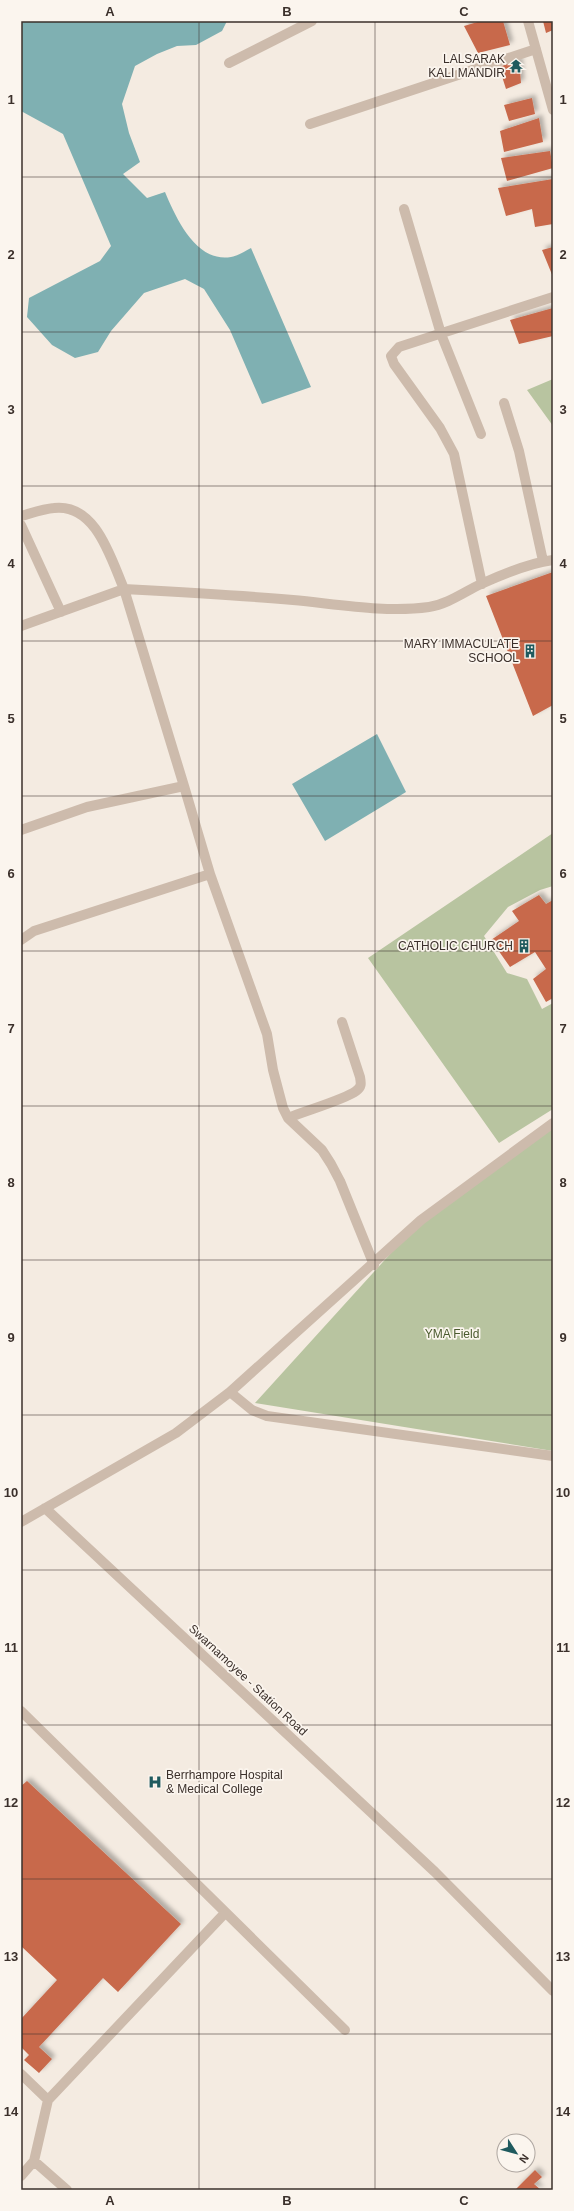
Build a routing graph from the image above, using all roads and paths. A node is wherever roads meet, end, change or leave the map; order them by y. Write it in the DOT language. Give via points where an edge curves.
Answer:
graph roads {
  1 [pos="312,21"];
  2 [pos="528,21"];
  3 [pos="536,49"];
  4 [pos="229,63"];
  5 [pos="551,93"];
  6 [pos="553,110"];
  7 [pos="310,124"];
  8 [pos="404,209"];
  9 [pos="553,298"];
  10 [pos="441,334"];
  11 [pos="504,403"];
  12 [pos="481,434"];
  13 [pos="21,516"];
  14 [pos="21,525"];
  15 [pos="548,561"];
  16 [pos="482,584"];
  17 [pos="124,588"];
  18 [pos="61,612"];
  19 [pos="21,626"];
  20 [pos="184,786"];
  21 [pos="21,830"];
  22 [pos="210,874"];
  23 [pos="21,940"];
  24 [pos="342,1022"];
  25 [pos="288,1118"];
  26 [pos="553,1123"];
  27 [pos="374,1265"];
  28 [pos="230,1392"];
  29 [pos="553,1456"];
  30 [pos="44,1508"];
  31 [pos="21,1522"];
  32 [pos="21,1711"];
  33 [pos="225,1913"];
  34 [pos="553,1991"];
  35 [pos="345,2030"];
  36 [pos="21,2074"];
  37 [pos="48,2100"];
  38 [pos="34,2161"];
  39 [pos="21,2176"];
  40 [pos="67,2190"];
  1 -- 4 [label="street"];
  2 -- 3 [label="street"];
  3 -- 5 [label="street"];
  3 -- 7 [label="street"];
  5 -- 6 [label="street"];
  8 -- 10 [label="street"];
  9 -- 10 [label="street"];
  10 -- 12 [label="street"];
  10 -- 16 [label="street" via="398,347 390,356 440,428 454,454"];
  11 -- 15 [label="street"];
  13 -- 17 [label="street" via="54,508 81,514 91,522 102,540"];
  14 -- 18 [label="street"];
  15 -- 16 [label="street"];
  16 -- 17 [label="street" via="451,600 430,607 412,608 379,608"];
  17 -- 18 [label="street"];
  17 -- 20 [label="street"];
  18 -- 19 [label="street"];
  20 -- 21 [label="street" via="87,807"];
  20 -- 22 [label="street"];
  22 -- 23 [label="street" via="34,931"];
  22 -- 25 [label="street" via="267,1034 278,1093"];
  24 -- 25 [label="street" via="362,1084 360,1088"];
  25 -- 27 [label="street" via="318,1146 331,1164 340,1180"];
  26 -- 27 [label="street" via="421,1220"];
  27 -- 28 [label="street"];
  28 -- 29 [label="street" via="252,1410 268,1416"];
  28 -- 30 [label="street" via="176,1433"];
  30 -- 31 [label="street"];
  30 -- 34 [label="street, Swarnamoyee - Station Road" via="434,1872"];
  32 -- 33 [label="street"];
  33 -- 35 [label="street"];
  33 -- 37 [label="street"];
  36 -- 37 [label="street"];
  37 -- 38 [label="street"];
  38 -- 39 [label="street"];
  38 -- 40 [label="street"];
}
